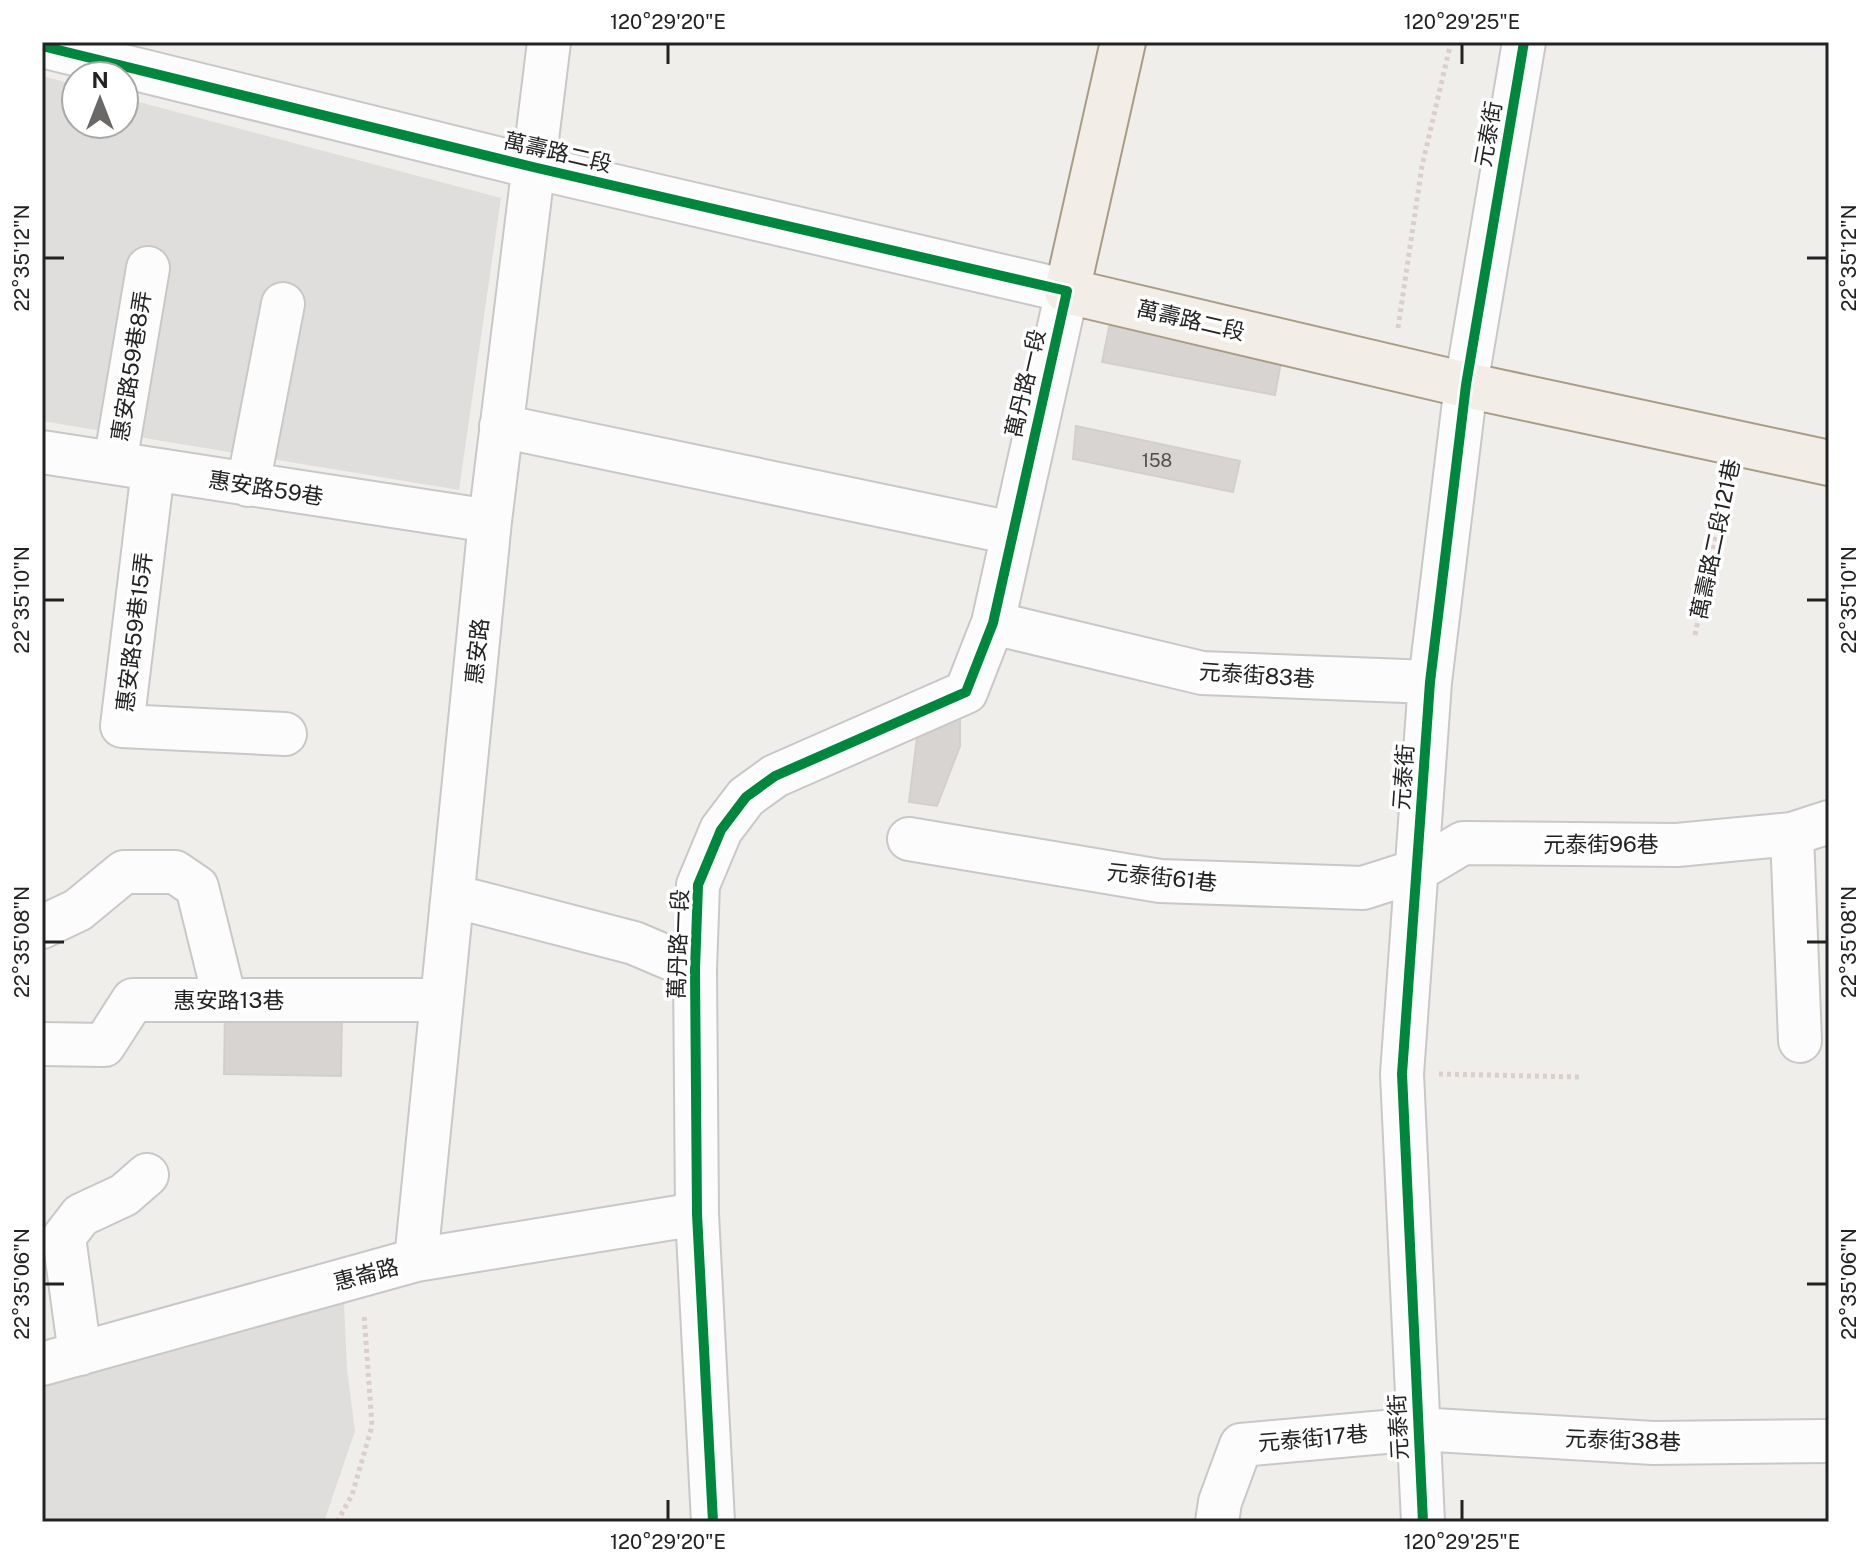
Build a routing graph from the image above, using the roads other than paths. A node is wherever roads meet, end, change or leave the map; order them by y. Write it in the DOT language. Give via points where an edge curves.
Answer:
graph roads {
  1 [pos="549,42"];
  2 [pos="1123,42"];
  3 [pos="1524,42"];
  4 [pos="42,46"];
  5 [pos="533,167"];
  6 [pos="148,268"];
  7 [pos="1067,291"];
  8 [pos="283,304"];
  9 [pos="1466,385"];
  10 [pos="501,426"];
  11 [pos="42,452"];
  12 [pos="1829,463"];
  13 [pos="134,467"];
  14 [pos="248,485"];
  15 [pos="490,521"];
  16 [pos="1012,533"];
  17 [pos="993,623"];
  18 [pos="1430,682"];
  19 [pos="285,734"];
  20 [pos="1811,828"];
  21 [pos="909,839"];
  22 [pos="1416,871"];
  23 [pos="453,896"];
  24 [pos="42,927"];
  25 [pos="695,969"];
  26 [pos="225,1000"];
  27 [pos="441,1000"];
  28 [pos="1800,1041"];
  29 [pos="42,1044"];
  30 [pos="147,1175"];
  31 [pos="697,1214"];
  32 [pos="416,1260"];
  33 [pos="61,1359"];
  34 [pos="1418,1429"];
  35 [pos="1829,1441"];
  36 [pos="713,1522"];
  37 [pos="1217,1522"];
  38 [pos="1423,1522"];
  1 -- 5 [label="street, 惠安路"];
  2 -- 7 [label="main road, 萬丹路一段"];
  3 -- 9 [label="street, 元泰街"];
  4 -- 5 [label="street, 萬壽路二段"];
  5 -- 7 [label="street, 萬壽路二段"];
  5 -- 10 [label="street, 惠安路"];
  6 -- 13 [label="street, 惠安路59巷8弄"];
  7 -- 9 [label="main road, 萬壽路二段"];
  7 -- 16 [label="street, 萬丹路一段"];
  8 -- 14 [label="street"];
  9 -- 12 [label="main road, 萬壽路二段"];
  9 -- 18 [label="street, 元泰街"];
  10 -- 15 [label="street, 惠安路"];
  10 -- 16 [label="street"];
  11 -- 13 [label="street, 惠安路59巷"];
  13 -- 14 [label="street, 惠安路59巷"];
  13 -- 19 [label="street, 惠安路59巷15弄" via="122,726"];
  14 -- 15 [label="street, 惠安路59巷"];
  15 -- 23 [label="street, 惠安路"];
  16 -- 17 [label="street, 萬丹路一段"];
  17 -- 18 [label="street, 元泰街83巷" via="1202,673"];
  17 -- 25 [label="street, 萬丹路一段" via="966,692 775,776 746,797 721,830 698,885"];
  18 -- 22 [label="street, 元泰街"];
  20 -- 22 [label="street, 元泰街96巷" via="1677,845 1463,843"];
  20 -- 28 [label="street, 元泰街96巷"];
  21 -- 22 [label="street, 元泰街61巷" via="1160,881 1363,888"];
  22 -- 34 [label="street, 元泰街" via="1402,1074"];
  23 -- 25 [label="street" via="634,943"];
  23 -- 27 [label="street, 惠安路"];
  24 -- 26 [label="street" via="78,910 124,872 175,872 197,887"];
  25 -- 31 [label="street, 萬丹路一段"];
  26 -- 27 [label="street, 惠安路13巷"];
  26 -- 29 [label="street, 惠安路13巷" via="133,1000 104,1045"];
  27 -- 32 [label="street, 惠安路"];
  30 -- 33 [label="street" via="124,1195 81,1215 64,1237"];
  31 -- 32 [label="street, 惠崙路"];
  31 -- 36 [label="street, 萬丹路一段"];
  32 -- 33 [label="street, 惠崙路"];
  34 -- 35 [label="street, 元泰街38巷" via="1653,1443"];
  34 -- 37 [label="street, 元泰街17巷" via="1241,1445"];
  34 -- 38 [label="street, 元泰街"];
}
